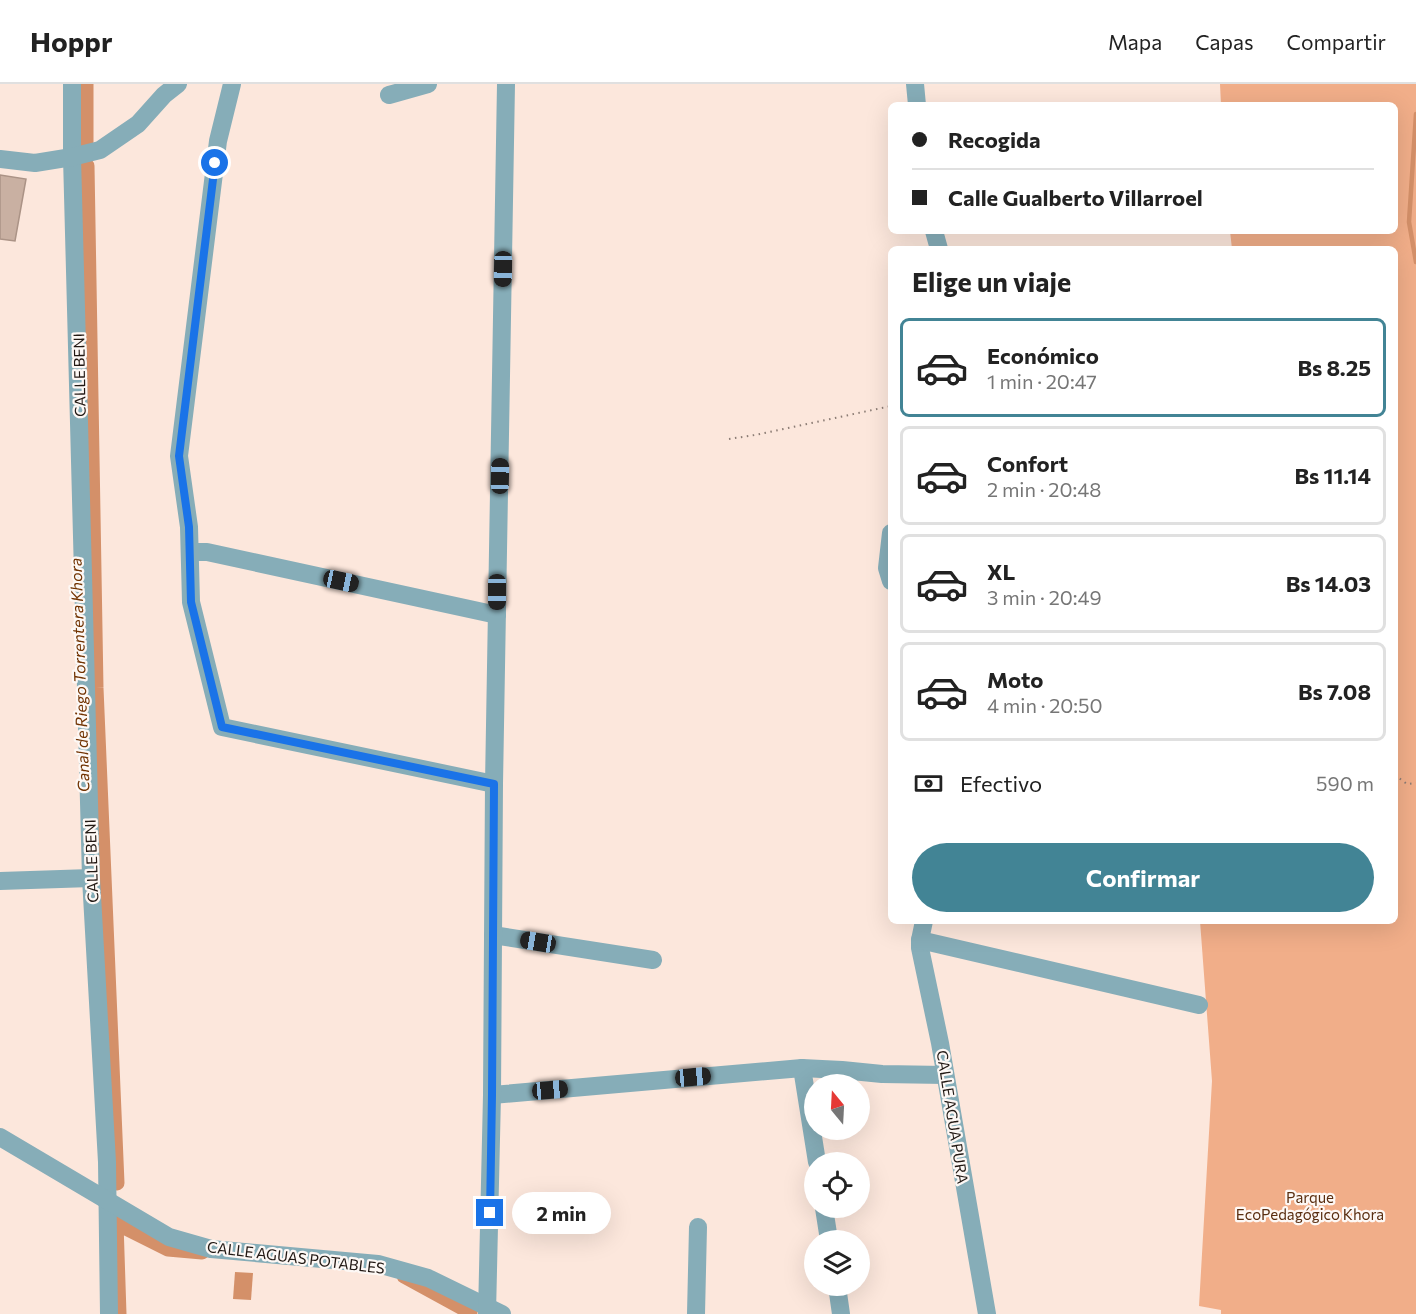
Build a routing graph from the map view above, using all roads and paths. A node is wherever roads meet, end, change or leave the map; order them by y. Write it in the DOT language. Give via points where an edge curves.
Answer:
graph roads {
  1 [pos="72,84"];
  2 [pos="178,84"];
  3 [pos="232,84"];
  4 [pos="428,84"];
  5 [pos="506,84"];
  6 [pos="915,84"];
  7 [pos="389,95"];
  8 [pos="917,102"];
  9 [pos="72,158"];
  10 [pos="0,159"];
  11 [pos="888,407"];
  12 [pos="729,439"];
  13 [pos="190,552"];
  14 [pos="497,615"];
  15 [pos="1398,777"];
  16 [pos="1416,783"];
  17 [pos="494,784"];
  18 [pos="91,878"];
  19 [pos="0,881"];
  20 [pos="923,924"];
  21 [pos="493,936"];
  22 [pos="920,940"];
  23 [pos="653,960"];
  24 [pos="1199,1005"];
  25 [pos="801,1068"];
  26 [pos="945,1075"];
  27 [pos="492,1095"];
  28 [pos="0,1137"];
  29 [pos="815,1152"];
  30 [pos="108,1202"];
  31 [pos="698,1227"];
  32 [pos="838,1296"];
  33 [pos="492,1312"];
  34 [pos="109,1314"];
  35 [pos="696,1314"];
  36 [pos="841,1314"];
  37 [pos="987,1314"];
  1 -- 9 [label="street, CALLE BENI"];
  2 -- 9 [label="street" via="138,124 100,150"];
  3 -- 13 [label="street" via="218,141 179,456"];
  4 -- 7 [label="street"];
  5 -- 14 [label="street"];
  6 -- 8 [label="street"];
  9 -- 10 [label="street" via="35,163"];
  9 -- 18 [label="street, CALLE BENI"];
  11 -- 12 [label="path"];
  13 -- 14 [label="street" via="207,552"];
  13 -- 17 [label="street" via="191,602 222,727"];
  14 -- 17 [label="street"];
  15 -- 16 [label="path" via="1407,784"];
  17 -- 21 [label="street"];
  18 -- 19 [label="street"];
  18 -- 30 [label="street, CALLE BENI"];
  20 -- 22 [label="street, CALLE AGUA PURA"];
  21 -- 23 [label="street"];
  21 -- 27 [label="street"];
  22 -- 24 [label="street"];
  22 -- 26 [label="street, CALLE AGUA PURA"];
  25 -- 26 [label="street"];
  25 -- 27 [label="street"];
  25 -- 29 [label="street"];
  26 -- 37 [label="street, CALLE AGUA PURA"];
  27 -- 33 [label="street"];
  28 -- 30 [label="street, CALLE AGUAS POTABLES"];
  30 -- 33 [label="street, CALLE AGUAS POTABLES" via="169,1237 211,1249 378,1264 428,1278"];
  30 -- 34 [label="street, CALLE BENI"];
  31 -- 35 [label="street"];
  32 -- 36 [label="street"];
}
